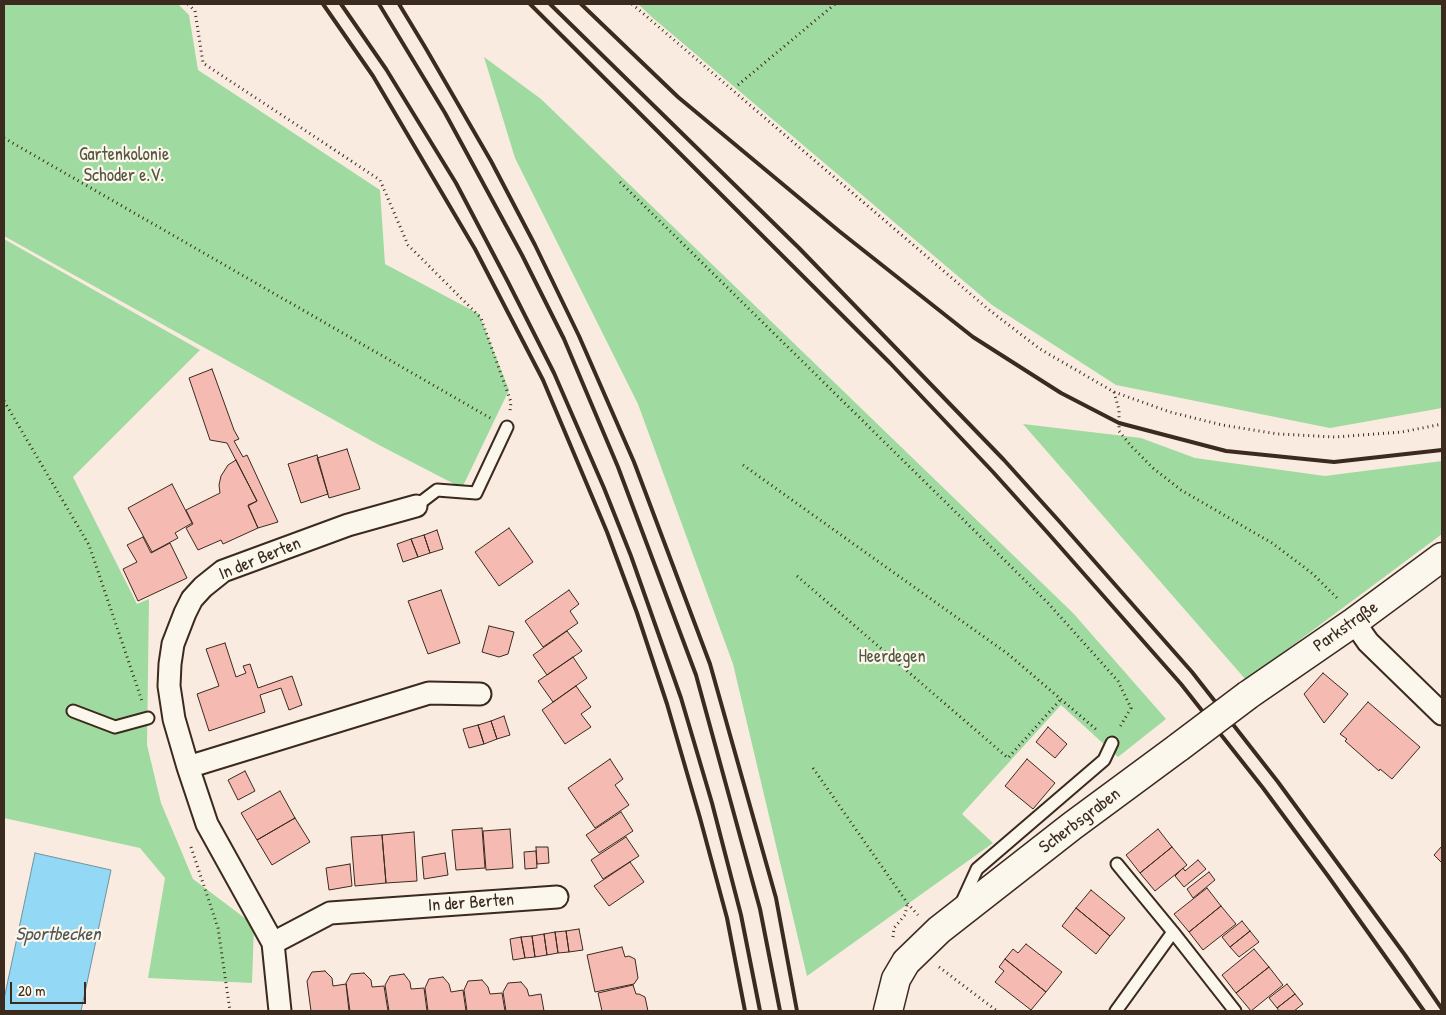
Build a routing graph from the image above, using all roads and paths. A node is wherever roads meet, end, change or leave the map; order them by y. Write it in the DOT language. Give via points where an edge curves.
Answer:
graph roads {
  1 [pos="188,4"];
  2 [pos="632,4"];
  3 [pos="836,4"];
  4 [pos="738,85"];
  5 [pos="4,138"];
  6 [pos="620,182"];
  7 [pos="1114,392"];
  8 [pos="4,401"];
  9 [pos="1442,424"];
  10 [pos="507,427"];
  11 [pos="743,465"];
  12 [pos="416,506"];
  13 [pos="1442,557"];
  14 [pos="797,576"];
  15 [pos="1354,622"];
  16 [pos="480,694"];
  17 [pos="1248,695"];
  18 [pos="1061,699"];
  19 [pos="73,711"];
  20 [pos="1442,714"];
  21 [pos="148,718"];
  22 [pos="1112,743"];
  23 [pos="188,767"];
  24 [pos="813,768"];
  25 [pos="190,846"];
  26 [pos="1117,864"];
  27 [pos="557,897"];
  28 [pos="947,924"];
  29 [pos="1173,932"];
  30 [pos="273,943"];
  31 [pos="916,950"];
  32 [pos="230,1011"];
  33 [pos="280,1011"];
  34 [pos="888,1011"];
  35 [pos="996,1011"];
  36 [pos="1116,1011"];
  37 [pos="1235,1011"];
  1 -- 10 [label="path" via="195,11 203,63 380,180 408,245 481,318 511,402"];
  2 -- 7 [label="path" via="988,309 1040,350"];
  3 -- 4 [label="path"];
  5 -- 10 [label="path"];
  6 -- 22 [label="path" via="1048,603 1118,681 1131,708"];
  7 -- 9 [label="path" via="1179,414 1278,434 1335,437 1402,432"];
  7 -- 15 [label="path" via="1119,410 1119,431 1153,468 1181,490 1272,543 1313,574 1346,606"];
  8 -- 21 [label="path" via="89,544"];
  10 -- 12 [label="lane" via="476,492 437,490"];
  11 -- 18 [label="path" via="1008,654"];
  12 -- 23 [label="street, In der Berten" via="348,525 243,563 223,571 203,587 185,613 173,644 170,664 169,686 174,719"];
  13 -- 15 [label="street, Parkstraße"];
  14 -- 18 [label="path" via="1008,758"];
  15 -- 17 [label="street, Parkstraße"];
  15 -- 20 [label="street" via="1368,642"];
  16 -- 23 [label="street" via="429,693"];
  17 -- 28 [label="street, Scherbsgraben, bridge"];
  18 -- 22 [label="path"];
  19 -- 21 [label="lane" via="115,727"];
  22 -- 28 [label="lane" via="1104,760 977,869"];
  23 -- 30 [label="street, In der Berten" via="207,824"];
  24 -- 28 [label="path" via="914,912"];
  25 -- 32 [label="path" via="218,928"];
  26 -- 29 [label="lane"];
  27 -- 30 [label="street, In der Berten" via="330,913"];
  28 -- 31 [label="street, Scherbsgraben"];
  29 -- 36 [label="lane"];
  29 -- 37 [label="lane"];
  30 -- 33 [label="street, In der Berten"];
  31 -- 34 [label="street, Scherbsgraben" via="896,979"];
  31 -- 35 [label="path"];
}
